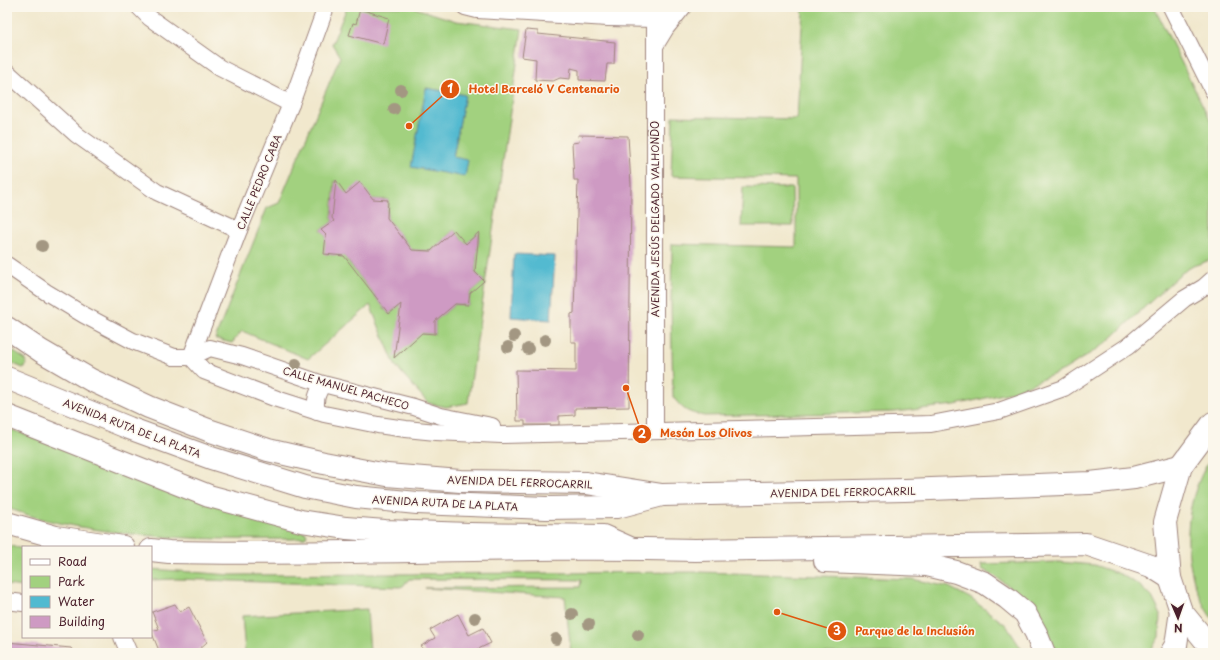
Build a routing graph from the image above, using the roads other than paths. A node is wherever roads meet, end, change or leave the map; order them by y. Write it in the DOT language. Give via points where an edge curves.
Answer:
graph roads {
  1 [pos="138,7"];
  2 [pos="326,7"];
  3 [pos="465,7"];
  4 [pos="672,7"];
  5 [pos="683,7"];
  6 [pos="1171,7"];
  7 [pos="655,13"];
  8 [pos="654,47"];
  9 [pos="7,72"];
  10 [pos="1213,91"];
  11 [pos="291,104"];
  12 [pos="239,230"];
  13 [pos="7,265"];
  14 [pos="1210,284"];
  15 [pos="7,328"];
  16 [pos="191,357"];
  17 [pos="7,378"];
  18 [pos="323,384"];
  19 [pos="385,400"];
  20 [pos="317,412"];
  21 [pos="7,416"];
  22 [pos="1213,423"];
  23 [pos="378,425"];
  24 [pos="655,431"];
  25 [pos="501,435"];
  26 [pos="1181,466"];
  27 [pos="662,496"];
  28 [pos="7,523"];
  29 [pos="116,546"];
  30 [pos="630,548"];
  31 [pos="152,550"];
  32 [pos="695,550"];
  33 [pos="1170,578"];
  34 [pos="7,601"];
  35 [pos="22,603"];
  36 [pos="1181,611"];
  37 [pos="122,638"];
  38 [pos="1213,650"];
  39 [pos="129,653"];
  40 [pos="1044,653"];
  41 [pos="1171,653"];
  1 -- 11 [label="street" via="220,68"];
  2 -- 11 [label="street, CALLE PEDRO CABA"];
  3 -- 7 [label="street" via="485,11"];
  4 -- 7 [label="street"];
  5 -- 8 [label="street"];
  6 -- 10 [label="street"];
  7 -- 8 [label="street, AVENIDA JESÚS DELGADO VALHONDO"];
  8 -- 24 [label="street, AVENIDA JESÚS DELGADO VALHONDO"];
  9 -- 12 [label="street" via="77,136 156,192"];
  11 -- 12 [label="street, CALLE PEDRO CABA"];
  12 -- 16 [label="street, CALLE PEDRO CABA"];
  13 -- 16 [label="street, CALLE MANUEL PACHECO" via="77,311 133,341 174,357"];
  14 -- 24 [label="street" via="1184,299 1128,346 1064,388 999,411 931,424"];
  15 -- 27 [label="main road, AVENIDA DEL FERROCARRIL" via="91,380 208,430 268,450 387,475 460,481 586,483"];
  16 -- 18 [label="street, CALLE MANUEL PACHECO" via="210,348 242,356"];
  16 -- 20 [label="street" via="204,371"];
  17 -- 27 [label="main road, AVENIDA RUTA DE LA PLATA" via="128,428 211,458 304,487 356,497 417,503 554,508 617,507"];
  18 -- 19 [label="street, CALLE MANUEL PACHECO"];
  18 -- 20 [label="street" via="315,403"];
  19 -- 23 [label="street" via="386,413"];
  19 -- 25 [label="street, CALLE MANUEL PACHECO" via="441,416 492,426"];
  20 -- 23 [label="street"];
  21 -- 30 [label="main road" via="209,496 301,521 346,528 393,531 603,536"];
  22 -- 26 [label="main road"];
  23 -- 25 [label="street" via="436,432"];
  24 -- 25 [label="street"];
  26 -- 27 [label="main road, AVENIDA DEL FERROCARRIL" via="1134,478 1090,483"];
  26 -- 33 [label="main road" via="1165,522"];
  28 -- 29 [label="main road" via="56,537"];
  30 -- 31 [label="main road" via="267,554"];
  30 -- 32 [label="main road"];
  32 -- 33 [label="main road" via="1086,544 1151,566"];
  32 -- 40 [label="main road" via="774,558 927,565 956,572 985,583 1024,613"];
  33 -- 36 [label="main road"];
  34 -- 35 [label="street"];
  36 -- 38 [label="main road"];
  36 -- 41 [label="main road" via="1176,645"];
  37 -- 39 [label="street"];
}
